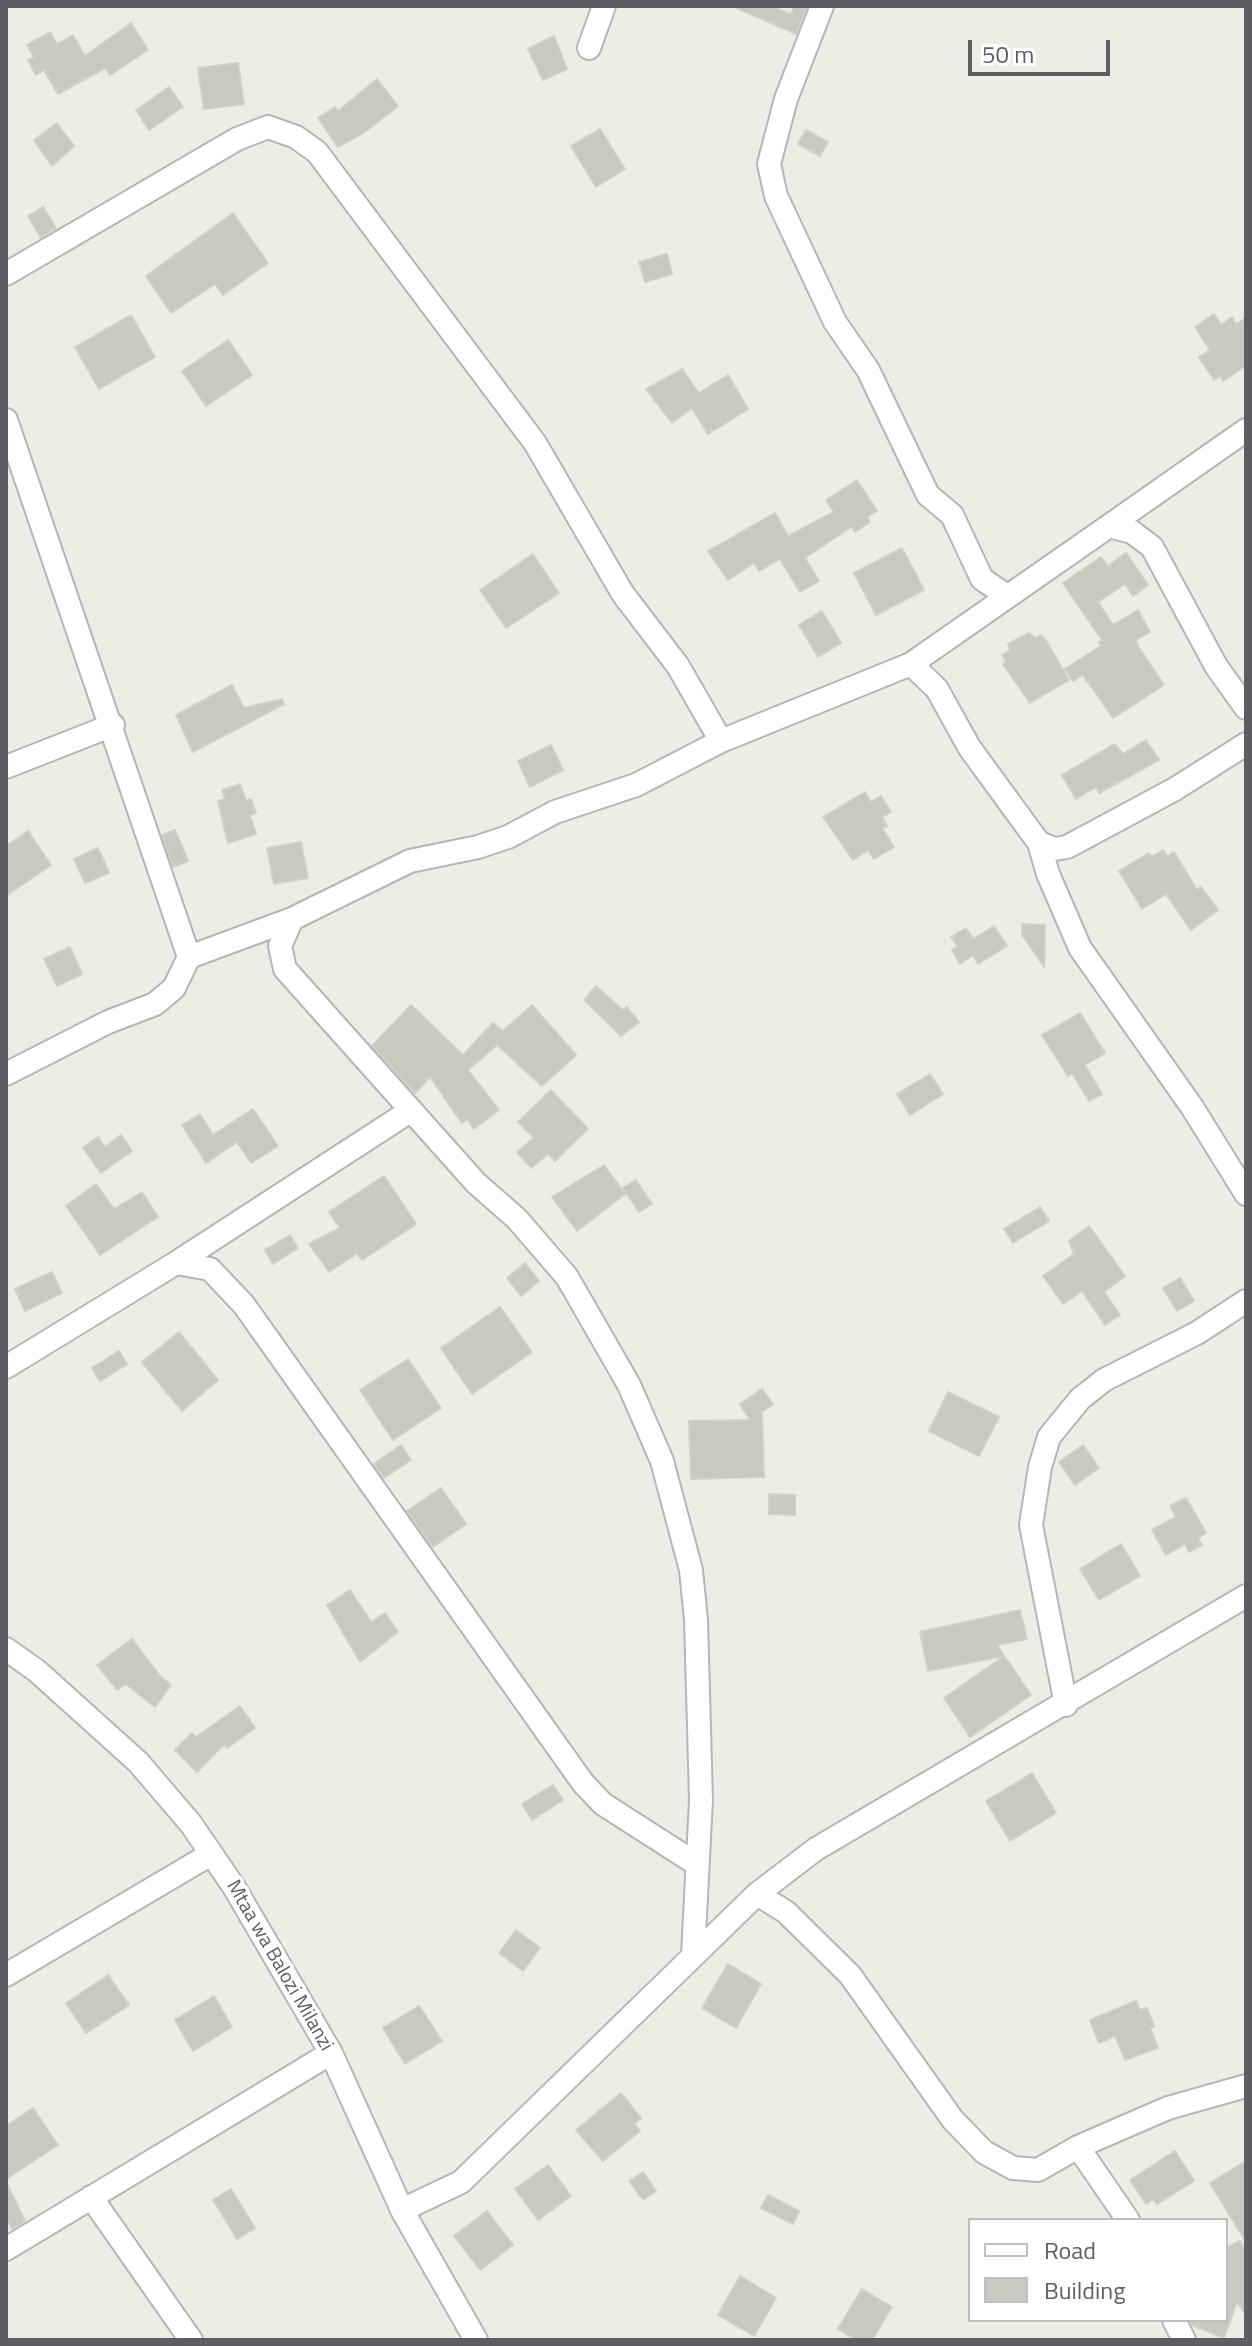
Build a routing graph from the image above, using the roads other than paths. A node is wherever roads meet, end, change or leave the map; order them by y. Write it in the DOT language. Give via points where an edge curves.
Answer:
graph roads {
  1 [pos="604,6"];
  2 [pos="822,6"];
  3 [pos="589,48"];
  4 [pos="6,274"];
  5 [pos="6,420"];
  6 [pos="1246,430"];
  7 [pos="1109,526"];
  8 [pos="982,579"];
  9 [pos="1007,596"];
  10 [pos="973,620"];
  11 [pos="911,664"];
  12 [pos="1246,708"];
  13 [pos="113,725"];
  14 [pos="721,741"];
  15 [pos="1246,744"];
  16 [pos="6,767"];
  17 [pos="1039,843"];
  18 [pos="292,919"];
  19 [pos="189,957"];
  20 [pos="6,1074"];
  21 [pos="410,1111"];
  22 [pos="1246,1194"];
  23 [pos="176,1263"];
  24 [pos="1246,1301"];
  25 [pos="6,1367"];
  26 [pos="1246,1596"];
  27 [pos="6,1649"];
  28 [pos="1066,1705"];
  29 [pos="211,1854"];
  30 [pos="695,1863"];
  31 [pos="757,1894"];
  32 [pos="693,1955"];
  33 [pos="6,1975"];
  34 [pos="331,2053"];
  35 [pos="1246,2086"];
  36 [pos="1078,2147"];
  37 [pos="91,2197"];
  38 [pos="402,2210"];
  39 [pos="1127,2218"];
  40 [pos="6,2249"];
  41 [pos="1175,2322"];
  42 [pos="191,2340"];
  43 [pos="476,2340"];
  44 [pos="1184,2340"];
  1 -- 3 [label="street"];
  2 -- 8 [label="street" via="786,99 769,164 776,196 835,322 868,370 928,495 952,515"];
  4 -- 14 [label="street" via="237,139 268,127 296,137 317,152 535,443 623,594 678,666"];
  5 -- 13 [label="street"];
  6 -- 7 [label="street"];
  7 -- 9 [label="street"];
  7 -- 12 [label="street" via="1132,532 1152,547 1216,666"];
  8 -- 9 [label="street"];
  8 -- 10 [label="street"];
  9 -- 10 [label="street"];
  10 -- 11 [label="street"];
  11 -- 14 [label="street"];
  11 -- 17 [label="street" via="937,689 969,747"];
  13 -- 16 [label="street"];
  13 -- 19 [label="street"];
  14 -- 18 [label="street" via="636,785 555,812 508,837 410,861"];
  15 -- 17 [label="street" via="1067,847"];
  17 -- 22 [label="street" via="1080,948"];
  18 -- 19 [label="street"];
  18 -- 21 [label="street" via="280,946 285,969"];
  19 -- 20 [label="street" via="174,988 155,1004"];
  21 -- 23 [label="street"];
  21 -- 30 [label="street" via="567,1277 629,1385 662,1461 691,1570 696,1620 701,1800"];
  23 -- 25 [label="street"];
  23 -- 30 [label="street" via="210,1269 244,1305 583,1783 615,1812"];
  24 -- 28 [label="street" via="1197,1333 1104,1380 1080,1399 1049,1437 1031,1525"];
  26 -- 28 [label="street"];
  27 -- 29 [label="street, Mtaa wa Balozi Milanzi" via="138,1762"];
  28 -- 31 [label="street" via="816,1849"];
  29 -- 33 [label="street"];
  29 -- 34 [label="street, Mtaa wa Balozi Milanzi"];
  30 -- 32 [label="street"];
  31 -- 32 [label="street"];
  31 -- 36 [label="street" via="786,1912 850,1975 953,2120 984,2152 1013,2168 1038,2170"];
  32 -- 38 [label="street" via="461,2182"];
  34 -- 37 [label="street"];
  34 -- 38 [label="street, Mtaa wa Balozi Milanzi"];
  35 -- 36 [label="street" via="1168,2108"];
  36 -- 39 [label="street"];
  37 -- 40 [label="street"];
  37 -- 42 [label="street"];
  38 -- 43 [label="street, Mtaa wa Balozi Milanzi"];
  41 -- 44 [label="street"];
}
